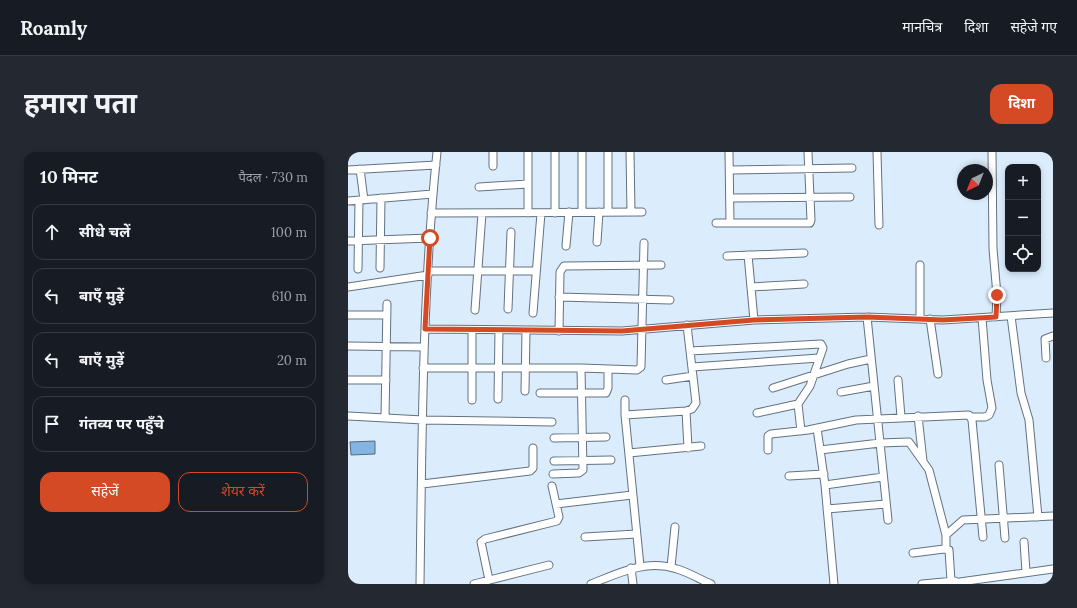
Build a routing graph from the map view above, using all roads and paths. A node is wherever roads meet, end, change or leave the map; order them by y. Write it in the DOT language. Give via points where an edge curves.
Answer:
graph roads {
  1 [pos="437,152"];
  2 [pos="493,152"];
  3 [pos="528,152"];
  4 [pos="555,152"];
  5 [pos="582,152"];
  6 [pos="608,152"];
  7 [pos="630,152"];
  8 [pos="729,152"];
  9 [pos="808,152"];
  10 [pos="877,152"];
  11 [pos="992,152"];
  12 [pos="436,165"];
  13 [pos="493,166"];
  14 [pos="852,168"];
  15 [pos="360,169"];
  16 [pos="809,169"];
  17 [pos="348,170"];
  18 [pos="730,170"];
  19 [pos="528,184"];
  20 [pos="479,187"];
  21 [pos="433,194"];
  22 [pos="810,197"];
  23 [pos="850,197"];
  24 [pos="381,198"];
  25 [pos="730,198"];
  26 [pos="361,200"];
  27 [pos="348,201"];
  28 [pos="555,212"];
  29 [pos="569,212"];
  30 [pos="582,212"];
  31 [pos="598,212"];
  32 [pos="608,212"];
  33 [pos="631,212"];
  34 [pos="642,212"];
  35 [pos="431,213"];
  36 [pos="482,213"];
  37 [pos="528,213"];
  38 [pos="541,213"];
  39 [pos="716,223"];
  40 [pos="730,223"];
  41 [pos="879,225"];
  42 [pos="511,232"];
  43 [pos="430,238"];
  44 [pos="358,240"];
  45 [pos="380,240"];
  46 [pos="348,241"];
  47 [pos="597,242"];
  48 [pos="644,243"];
  49 [pos="566,246"];
  50 [pos="804,253"];
  51 [pos="748,255"];
  52 [pos="727,256"];
  53 [pos="920,265"];
  54 [pos="644,266"];
  55 [pos="661,266"];
  56 [pos="380,268"];
  57 [pos="358,269"];
  58 [pos="478,271"];
  59 [pos="510,271"];
  60 [pos="536,271"];
  61 [pos="428,273"];
  62 [pos="804,284"];
  63 [pos="348,287"];
  64 [pos="751,287"];
  65 [pos="559,297"];
  66 [pos="643,300"];
  67 [pos="670,300"];
  68 [pos="387,304"];
  69 [pos="508,309"];
  70 [pos="475,310"];
  71 [pos="533,313"];
  72 [pos="1053,313"];
  73 [pos="348,315"];
  74 [pos="387,315"];
  75 [pos="1012,316"];
  76 [pos="867,317"];
  77 [pos="996,317"];
  78 [pos="920,318"];
  79 [pos="982,318"];
  80 [pos="930,319"];
  81 [pos="754,320"];
  82 [pos="687,325"];
  83 [pos="425,329"];
  84 [pos="642,329"];
  85 [pos="472,330"];
  86 [pos="499,330"];
  87 [pos="526,330"];
  88 [pos="559,330"];
  89 [pos="1053,336"];
  90 [pos="348,346"];
  91 [pos="386,347"];
  92 [pos="424,347"];
  93 [pos="690,351"];
  94 [pos="819,358"];
  95 [pos="1046,358"];
  96 [pos="871,359"];
  97 [pos="692,367"];
  98 [pos="423,368"];
  99 [pos="472,368"];
  100 [pos="499,368"];
  101 [pos="526,368"];
  102 [pos="581,368"];
  103 [pos="608,369"];
  104 [pos="814,374"];
  105 [pos="938,374"];
  106 [pos="693,376"];
  107 [pos="348,380"];
  108 [pos="386,380"];
  109 [pos="666,380"];
  110 [pos="898,380"];
  111 [pos="874,386"];
  112 [pos="773,388"];
  113 [pos="525,391"];
  114 [pos="841,392"];
  115 [pos="540,394"];
  116 [pos="582,394"];
  117 [pos="498,399"];
  118 [pos="472,400"];
  119 [pos="625,400"];
  120 [pos="798,404"];
  121 [pos="686,410"];
  122 [pos="757,413"];
  123 [pos="625,415"];
  124 [pos="348,416"];
  125 [pos="918,416"];
  126 [pos="385,417"];
  127 [pos="901,417"];
  128 [pos="971,417"];
  129 [pos="877,418"];
  130 [pos="423,420"];
  131 [pos="552,422"];
  132 [pos="818,428"];
  133 [pos="801,431"];
  134 [pos="606,437"];
  135 [pos="554,438"];
  136 [pos="582,438"];
  137 [pos="880,443"];
  138 [pos="701,446"];
  139 [pos="533,448"];
  140 [pos="688,448"];
  141 [pos="768,450"];
  142 [pos="820,450"];
  143 [pos="629,453"];
  144 [pos="611,460"];
  145 [pos="554,461"];
  146 [pos="582,461"];
  147 [pos="923,461"];
  148 [pos="998,465"];
  149 [pos="552,474"];
  150 [pos="824,474"];
  151 [pos="789,476"];
  152 [pos="884,477"];
  153 [pos="422,484"];
  154 [pos="825,485"];
  155 [pos="552,486"];
  156 [pos="632,495"];
  157 [pos="556,504"];
  158 [pos="886,504"];
  159 [pos="827,509"];
  160 [pos="1053,516"];
  161 [pos="1038,517"];
  162 [pos="1003,519"];
  163 [pos="888,520"];
  164 [pos="982,520"];
  165 [pos="675,527"];
  166 [pos="636,534"];
  167 [pos="946,535"];
  168 [pos="983,536"];
  169 [pos="585,538"];
  170 [pos="1005,538"];
  171 [pos="1024,542"];
  172 [pos="946,549"];
  173 [pos="913,553"];
  174 [pos="549,565"];
  175 [pos="640,566"];
  176 [pos="671,567"];
  177 [pos="631,568"];
  178 [pos="1053,568"];
  179 [pos="1026,572"];
  180 [pos="489,580"];
  181 [pos="951,581"];
  182 [pos="940,583"];
  183 [pos="961,583"];
  184 [pos="420,584"];
  185 [pos="474,584"];
  186 [pos="591,584"];
  187 [pos="633,584"];
  188 [pos="710,584"];
  189 [pos="834,584"];
  190 [pos="922,584"];
  1 -- 12 [label="street"];
  2 -- 13 [label="street"];
  3 -- 19 [label="street"];
  4 -- 28 [label="street"];
  5 -- 30 [label="street"];
  6 -- 32 [label="street"];
  7 -- 33 [label="street"];
  8 -- 18 [label="street"];
  9 -- 16 [label="street"];
  10 -- 41 [label="street"];
  11 -- 77 [label="street"];
  12 -- 15 [label="street"];
  12 -- 21 [label="street"];
  14 -- 16 [label="street"];
  15 -- 17 [label="street"];
  15 -- 26 [label="street"];
  16 -- 18 [label="street"];
  16 -- 22 [label="street"];
  18 -- 25 [label="street"];
  19 -- 20 [label="street"];
  19 -- 37 [label="street"];
  21 -- 24 [label="street"];
  21 -- 35 [label="street"];
  22 -- 23 [label="street"];
  22 -- 25 [label="street"];
  22 -- 40 [label="street" via="812,220 807,224"];
  24 -- 26 [label="street"];
  24 -- 45 [label="street"];
  25 -- 40 [label="street"];
  26 -- 27 [label="street"];
  26 -- 44 [label="street"];
  28 -- 29 [label="street"];
  28 -- 38 [label="street"];
  29 -- 30 [label="street"];
  29 -- 49 [label="street"];
  30 -- 31 [label="street"];
  31 -- 32 [label="street"];
  31 -- 47 [label="street"];
  32 -- 33 [label="street"];
  33 -- 34 [label="street"];
  35 -- 36 [label="street"];
  35 -- 43 [label="street"];
  36 -- 37 [label="street"];
  36 -- 58 [label="street"];
  37 -- 38 [label="street"];
  38 -- 60 [label="street"];
  39 -- 40 [label="street"];
  42 -- 59 [label="street"];
  43 -- 45 [label="street"];
  43 -- 61 [label="street"];
  44 -- 45 [label="street"];
  44 -- 46 [label="street"];
  44 -- 57 [label="street"];
  45 -- 56 [label="street"];
  48 -- 54 [label="street"];
  50 -- 51 [label="street"];
  51 -- 52 [label="street"];
  51 -- 64 [label="street"];
  53 -- 78 [label="street"];
  54 -- 55 [label="street"];
  54 -- 65 [label="street" via="564,266 560,272"];
  54 -- 66 [label="street"];
  58 -- 59 [label="street"];
  58 -- 61 [label="street"];
  58 -- 70 [label="street"];
  59 -- 60 [label="street"];
  59 -- 69 [label="street"];
  60 -- 71 [label="street"];
  61 -- 63 [label="street"];
  61 -- 83 [label="street"];
  62 -- 64 [label="street"];
  64 -- 81 [label="street"];
  65 -- 66 [label="street"];
  65 -- 88 [label="street"];
  66 -- 67 [label="street"];
  66 -- 84 [label="street"];
  68 -- 74 [label="street"];
  72 -- 75 [label="street"];
  73 -- 74 [label="street"];
  74 -- 91 [label="street"];
  75 -- 77 [label="street"];
  75 -- 161 [label="street" via="1021,393 1029,420"];
  76 -- 78 [label="street"];
  76 -- 81 [label="street"];
  76 -- 96 [label="street"];
  77 -- 79 [label="street"];
  78 -- 80 [label="street"];
  79 -- 80 [label="street"];
  79 -- 128 [label="street" via="992,408 985,417"];
  80 -- 105 [label="street"];
  81 -- 82 [label="street"];
  82 -- 84 [label="street"];
  82 -- 93 [label="street"];
  83 -- 85 [label="street"];
  83 -- 92 [label="street"];
  84 -- 88 [label="street"];
  84 -- 103 [label="street" via="640,369"];
  85 -- 86 [label="street"];
  85 -- 99 [label="street"];
  86 -- 87 [label="street"];
  86 -- 100 [label="street"];
  87 -- 88 [label="street"];
  87 -- 101 [label="street"];
  89 -- 95 [label="street" via="1045,339"];
  90 -- 91 [label="street"];
  91 -- 92 [label="street"];
  91 -- 108 [label="street"];
  92 -- 98 [label="street"];
  93 -- 94 [label="street" via="818,343 823,348"];
  93 -- 97 [label="street"];
  94 -- 97 [label="street"];
  94 -- 104 [label="street"];
  96 -- 104 [label="street"];
  96 -- 111 [label="street"];
  97 -- 106 [label="street"];
  98 -- 99 [label="street"];
  98 -- 130 [label="street"];
  99 -- 100 [label="street"];
  99 -- 118 [label="street"];
  100 -- 101 [label="street"];
  100 -- 117 [label="street"];
  101 -- 102 [label="street"];
  101 -- 113 [label="street"];
  102 -- 103 [label="street"];
  102 -- 116 [label="street"];
  103 -- 116 [label="street" via="606,393"];
  104 -- 112 [label="street"];
  104 -- 120 [label="street" via="810,386"];
  106 -- 109 [label="street"];
  106 -- 121 [label="street" via="696,402 692,409"];
  107 -- 108 [label="street"];
  108 -- 126 [label="street"];
  110 -- 127 [label="street"];
  111 -- 114 [label="street"];
  111 -- 129 [label="street"];
  115 -- 116 [label="street"];
  116 -- 136 [label="street"];
  119 -- 123 [label="street"];
  120 -- 122 [label="street"];
  120 -- 133 [label="street"];
  121 -- 123 [label="street"];
  121 -- 140 [label="street"];
  123 -- 143 [label="street"];
  124 -- 126 [label="street"];
  125 -- 127 [label="street"];
  125 -- 128 [label="street" via="966,414"];
  125 -- 147 [label="street"];
  126 -- 130 [label="street"];
  127 -- 129 [label="street"];
  128 -- 164 [label="street"];
  129 -- 132 [label="street"];
  129 -- 137 [label="street"];
  130 -- 131 [label="street"];
  130 -- 153 [label="street"];
  132 -- 133 [label="street"];
  132 -- 142 [label="street"];
  133 -- 141 [label="street" via="769,434"];
  134 -- 136 [label="street"];
  135 -- 136 [label="street"];
  136 -- 146 [label="street"];
  137 -- 142 [label="street"];
  137 -- 147 [label="street" via="909,442"];
  137 -- 152 [label="street"];
  138 -- 140 [label="street"];
  139 -- 153 [label="street" via="533,468 530,472"];
  140 -- 143 [label="street"];
  142 -- 150 [label="street"];
  143 -- 156 [label="street"];
  144 -- 146 [label="street"];
  145 -- 146 [label="street"];
  146 -- 149 [label="street" via="583,470 579,473"];
  147 -- 167 [label="street" via="930,470"];
  148 -- 162 [label="street"];
  150 -- 151 [label="street"];
  150 -- 154 [label="street"];
  152 -- 154 [label="street"];
  152 -- 158 [label="street"];
  153 -- 184 [label="street"];
  154 -- 159 [label="street"];
  155 -- 157 [label="street"];
  156 -- 157 [label="street"];
  156 -- 166 [label="street"];
  157 -- 180 [label="street" via="559,516 557,521 483,540 480,546"];
  158 -- 159 [label="street"];
  158 -- 163 [label="street"];
  159 -- 189 [label="street"];
  160 -- 161 [label="street"];
  161 -- 162 [label="street"];
  162 -- 164 [label="street"];
  162 -- 170 [label="street"];
  164 -- 167 [label="street" via="963,520"];
  164 -- 168 [label="street"];
  165 -- 176 [label="street"];
  166 -- 169 [label="street"];
  166 -- 175 [label="street"];
  167 -- 172 [label="street"];
  171 -- 179 [label="street"];
  172 -- 173 [label="street"];
  172 -- 181 [label="street" via="950,552"];
  174 -- 180 [label="street"];
  175 -- 176 [label="street"];
  175 -- 177 [label="street"];
  176 -- 188 [label="street"];
  177 -- 186 [label="street"];
  177 -- 187 [label="street"];
  178 -- 179 [label="street"];
  179 -- 183 [label="street"];
  180 -- 185 [label="street"];
  181 -- 182 [label="street"];
  181 -- 183 [label="street"];
  182 -- 190 [label="street"];
}
